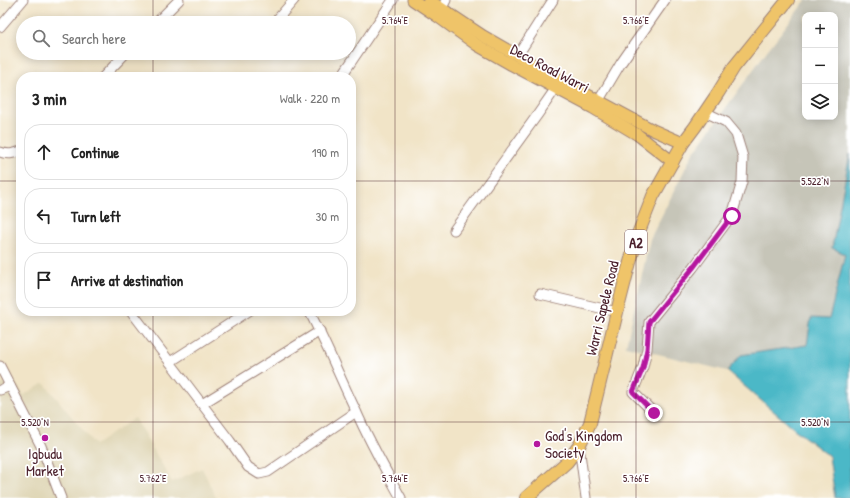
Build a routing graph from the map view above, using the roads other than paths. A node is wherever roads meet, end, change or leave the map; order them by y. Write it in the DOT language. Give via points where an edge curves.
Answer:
graph roads {
  1 [pos="23,0"];
  2 [pos="179,0"];
  3 [pos="294,0"];
  4 [pos="393,0"];
  5 [pos="413,0"];
  6 [pos="429,0"];
  7 [pos="554,0"];
  8 [pos="665,0"];
  9 [pos="788,0"];
  10 [pos="444,4"];
  11 [pos="163,16"];
  12 [pos="280,16"];
  13 [pos="0,27"];
  14 [pos="356,55"];
  15 [pos="518,55"];
  16 [pos="119,60"];
  17 [pos="352,60"];
  18 [pos="108,72"];
  19 [pos="344,72"];
  20 [pos="556,88"];
  21 [pos="599,100"];
  22 [pos="705,112"];
  23 [pos="683,143"];
  24 [pos="0,152"];
  25 [pos="16,153"];
  26 [pos="672,162"];
  27 [pos="454,230"];
  28 [pos="540,294"];
  29 [pos="617,312"];
  30 [pos="135,316"];
  31 [pos="241,316"];
  32 [pos="312,316"];
  33 [pos="320,331"];
  34 [pos="170,362"];
  35 [pos="0,366"];
  36 [pos="10,386"];
  37 [pos="0,390"];
  38 [pos="202,404"];
  39 [pos="356,412"];
  40 [pos="654,413"];
  41 [pos="579,446"];
  42 [pos="61,498"];
  43 [pos="401,498"];
  44 [pos="526,498"];
  45 [pos="586,498"];
  1 -- 13 [label="street"];
  2 -- 11 [label="street"];
  3 -- 12 [label="street"];
  4 -- 14 [label="street"];
  5 -- 20 [label="main road, Deco Road Warri" via="477,45"];
  6 -- 10 [label="main road, Deco Road Warri"];
  7 -- 15 [label="street"];
  8 -- 21 [label="street" via="621,63"];
  9 -- 22 [label="highway, Warri Sapele Road / A2" via="734,68"];
  10 -- 15 [label="main road, Deco Road Warri" via="483,36"];
  15 -- 21 [label="main road, Deco Road Warri"];
  16 -- 18 [label="street"];
  17 -- 19 [label="street"];
  20 -- 26 [label="main road, Deco Road Warri" via="638,135"];
  20 -- 27 [label="street"];
  21 -- 23 [label="main road, Deco Road Warri" via="652,130"];
  22 -- 23 [label="highway, Warri Sapele Road / A2"];
  22 -- 40 [label="street" via="726,122 736,134 743,157 742,182 732,216 649,322 643,368 633,392"];
  23 -- 26 [label="highway, Warri Sapele Road / A2"];
  24 -- 25 [label="street"];
  26 -- 29 [label="highway, Warri Sapele Road / A2" via="653,196 638,234"];
  28 -- 29 [label="street"];
  29 -- 41 [label="highway, Warri Sapele Road / A2" via="590,422"];
  30 -- 34 [label="street"];
  31 -- 34 [label="street"];
  32 -- 33 [label="street"];
  33 -- 38 [label="street"];
  33 -- 39 [label="street"];
  34 -- 38 [label="street"];
  35 -- 36 [label="street"];
  36 -- 37 [label="street"];
  36 -- 42 [label="street" via="41,446"];
  38 -- 39 [label="street" via="248,467 258,474 268,472"];
  39 -- 43 [label="street"];
  41 -- 44 [label="highway, Warri Sapele Road / A2" via="567,462"];
  41 -- 45 [label="street"];
}
